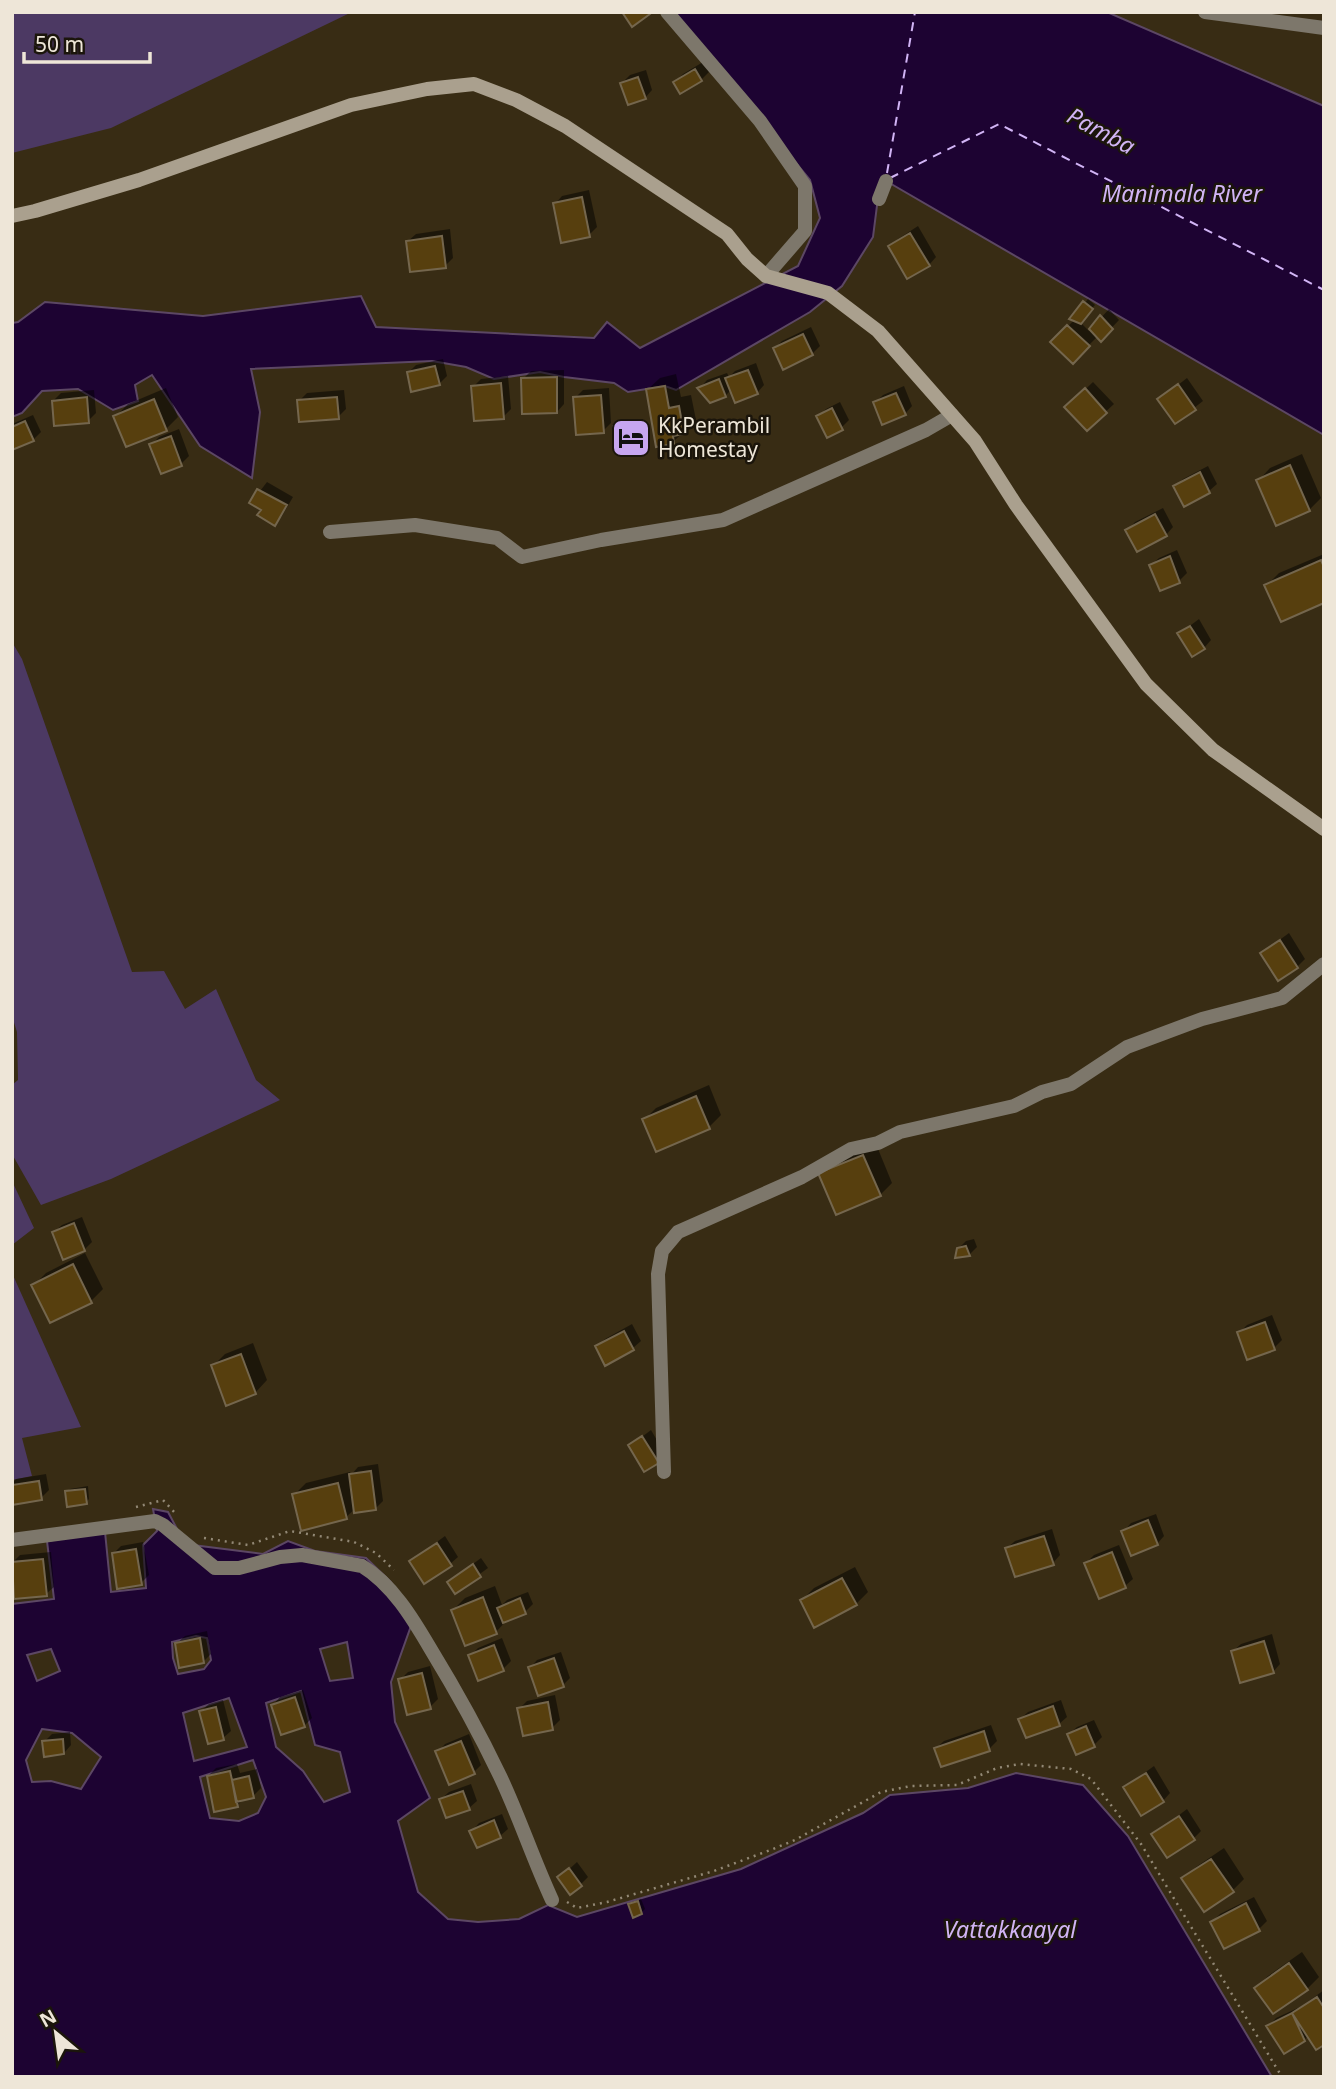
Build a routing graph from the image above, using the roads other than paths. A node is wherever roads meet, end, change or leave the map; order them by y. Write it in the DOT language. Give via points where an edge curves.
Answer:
graph roads {
  1 [pos="667,12"];
  2 [pos="1205,12"];
  3 [pos="1324,27"];
  4 [pos="886,181"];
  5 [pos="879,199"];
  6 [pos="12,216"];
  7 [pos="766,276"];
  8 [pos="952,415"];
  9 [pos="330,532"];
  10 [pos="1324,829"];
  11 [pos="1324,964"];
  12 [pos="664,1472"];
  13 [pos="12,1540"];
  14 [pos="557,1899"];
  1 -- 7 [label="street" via="760,121 805,186 805,231"];
  2 -- 3 [label="street"];
  4 -- 5 [label="street"];
  6 -- 7 [label="main road" via="139,180 351,106 474,84 565,126 622,163 727,234"];
  7 -- 8 [label="main road" via="828,293 878,331"];
  8 -- 9 [label="street" via="723,520 522,557 497,538 415,525"];
  8 -- 10 [label="main road" via="1146,684 1213,750"];
  11 -- 12 [label="street" via="1282,998 1202,1019 1127,1047 1071,1084 1014,1106 900,1132 851,1149 802,1177 678,1232 662,1251 658,1274"];
  13 -- 14 [label="street" via="155,1521 215,1568 239,1568 302,1555 371,1571 416,1625 459,1699"];
}
